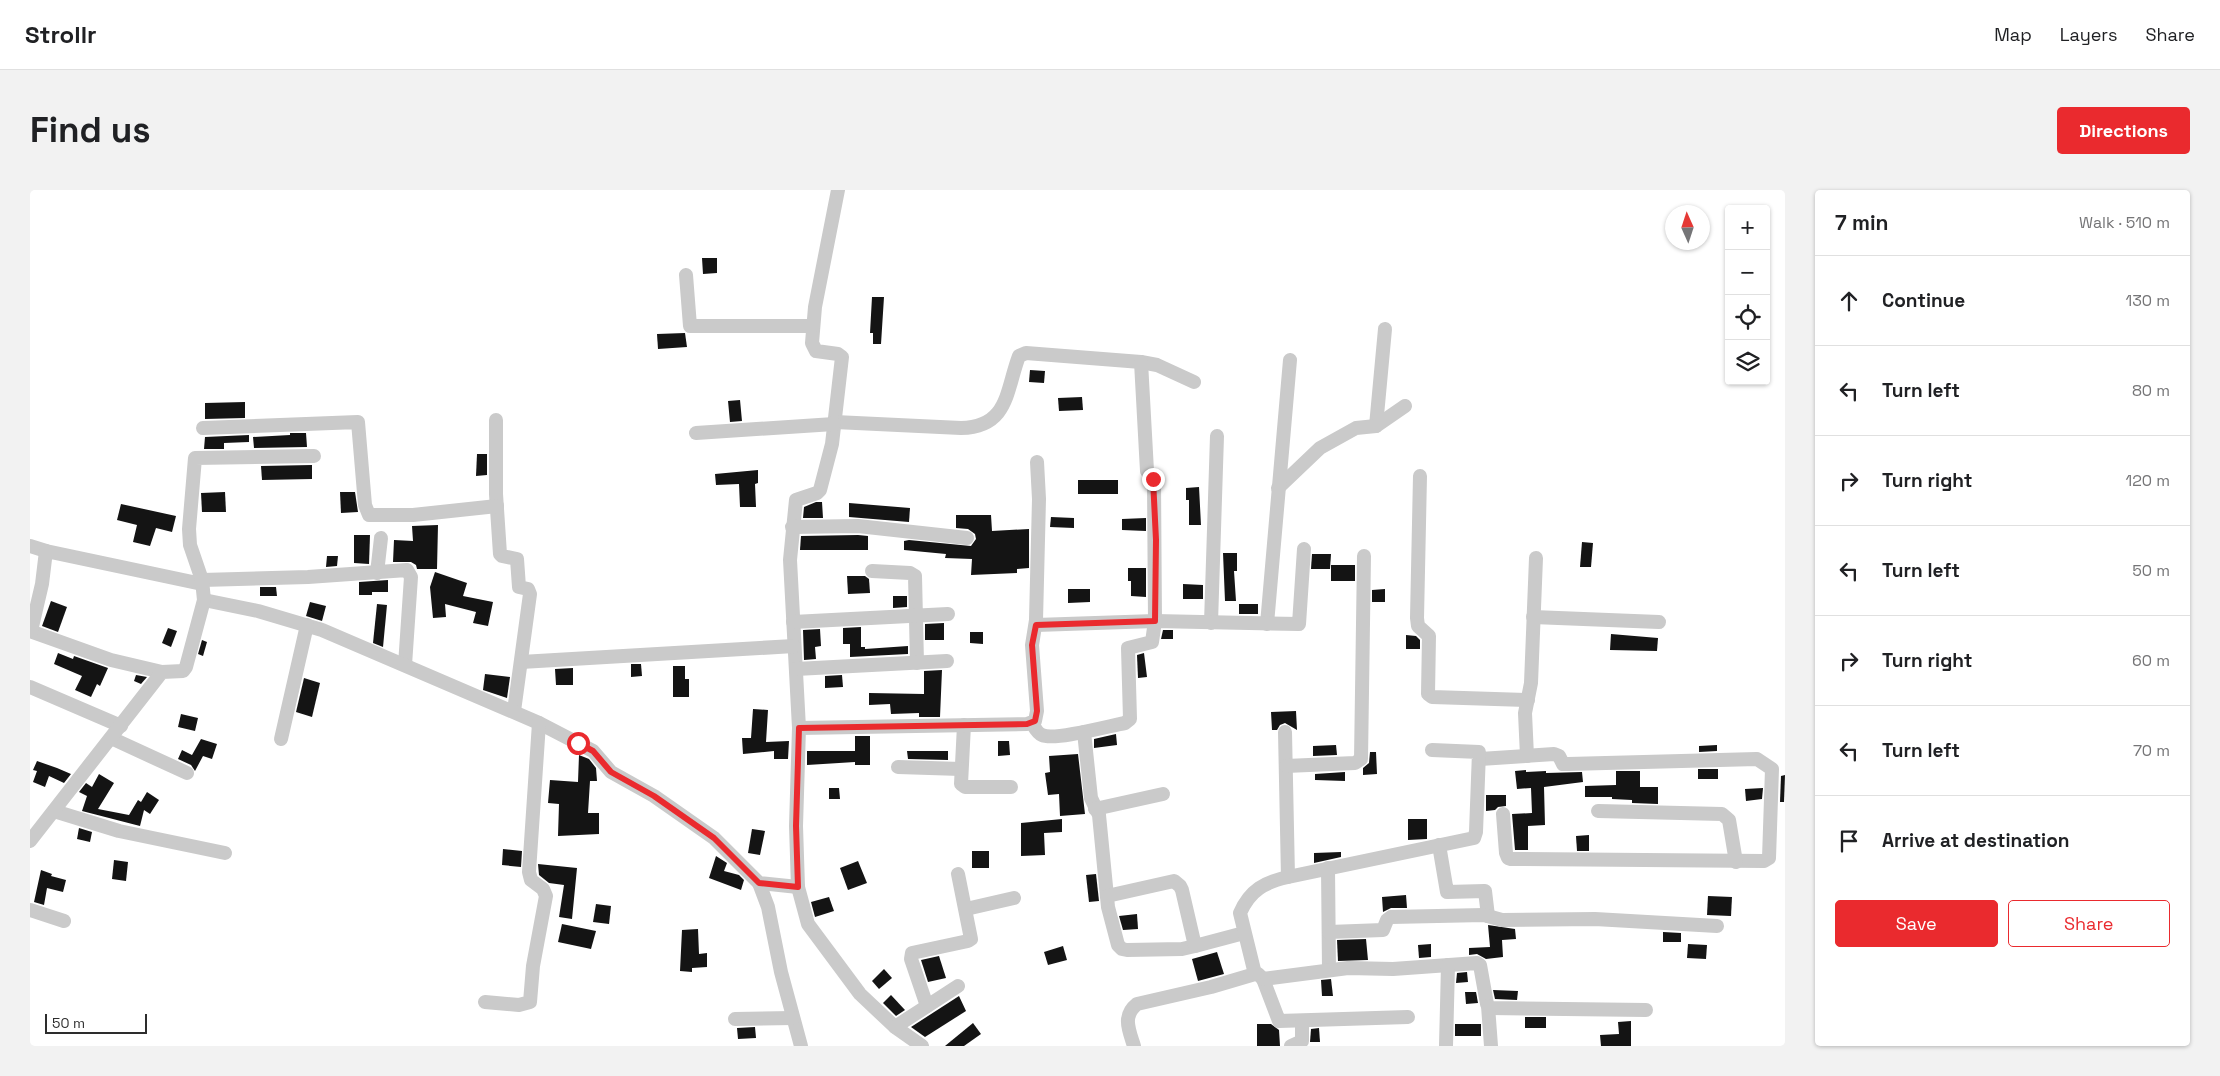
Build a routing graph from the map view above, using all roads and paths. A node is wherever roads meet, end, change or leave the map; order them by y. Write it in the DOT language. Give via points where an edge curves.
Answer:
graph roads {
  1 [pos="838,190"];
  2 [pos="686,274"];
  3 [pos="813,326"];
  4 [pos="1385,329"];
  5 [pos="1290,360"];
  6 [pos="1141,362"];
  7 [pos="1194,382"];
  8 [pos="1405,406"];
  9 [pos="496,420"];
  10 [pos="834,423"];
  11 [pos="1376,426"];
  12 [pos="203,428"];
  13 [pos="696,433"];
  14 [pos="1217,436"];
  15 [pos="314,456"];
  16 [pos="1038,462"];
  17 [pos="1420,476"];
  18 [pos="1278,488"];
  19 [pos="497,506"];
  20 [pos="792,527"];
  21 [pos="380,538"];
  22 [pos="967,538"];
  23 [pos="30,546"];
  24 [pos="1304,549"];
  25 [pos="46,551"];
  26 [pos="1364,556"];
  27 [pos="1536,558"];
  28 [pos="872,570"];
  29 [pos="377,573"];
  30 [pos="202,582"];
  31 [pos="204,600"];
  32 [pos="948,614"];
  33 [pos="916,616"];
  34 [pos="1534,617"];
  35 [pos="1155,621"];
  36 [pos="793,622"];
  37 [pos="1211,622"];
  38 [pos="1659,622"];
  39 [pos="1267,624"];
  40 [pos="307,625"];
  41 [pos="1036,625"];
  42 [pos="30,631"];
  43 [pos="794,646"];
  44 [pos="947,661"];
  45 [pos="521,662"];
  46 [pos="917,663"];
  47 [pos="404,665"];
  48 [pos="796,669"];
  49 [pos="162,672"];
  50 [pos="30,687"];
  51 [pos="1528,700"];
  52 [pos="514,711"];
  53 [pos="539,723"];
  54 [pos="1032,723"];
  55 [pos="964,725"];
  56 [pos="121,726"];
  57 [pos="799,728"];
  58 [pos="1084,732"];
  59 [pos="1285,732"];
  60 [pos="111,738"];
  61 [pos="281,739"];
  62 [pos="1432,750"];
  63 [pos="1527,756"];
  64 [pos="1480,759"];
  65 [pos="1286,766"];
  66 [pos="898,767"];
  67 [pos="961,770"];
  68 [pos="187,773"];
  69 [pos="1011,787"];
  70 [pos="1163,794"];
  71 [pos="1095,809"];
  72 [pos="54,811"];
  73 [pos="1598,811"];
  74 [pos="1504,814"];
  75 [pos="30,841"];
  76 [pos="1439,845"];
  77 [pos="224,853"];
  78 [pos="1736,862"];
  79 [pos="1328,868"];
  80 [pos="958,874"];
  81 [pos="1288,877"];
  82 [pos="759,883"];
  83 [pos="798,887"];
  84 [pos="1107,896"];
  85 [pos="1014,898"];
  86 [pos="966,909"];
  87 [pos="30,910"];
  88 [pos="1488,916"];
  89 [pos="64,921"];
  90 [pos="1717,926"];
  91 [pos="1329,932"];
  92 [pos="1244,933"];
  93 [pos="1195,946"];
  94 [pos="1448,965"];
  95 [pos="1329,970"];
  96 [pos="1259,976"];
  97 [pos="958,986"];
  98 [pos="485,1002"];
  99 [pos="927,1006"];
  100 [pos="1488,1006"];
  101 [pos="1646,1010"];
  102 [pos="1408,1017"];
  103 [pos="793,1018"];
  104 [pos="735,1019"];
  105 [pos="1302,1022"];
  106 [pos="895,1027"];
  107 [pos="801,1046"];
  108 [pos="922,1046"];
  109 [pos="1134,1046"];
  110 [pos="1291,1046"];
  111 [pos="1446,1046"];
  112 [pos="1491,1046"];
  1 -- 3 [label="street"];
  2 -- 3 [label="street" via="690,326"];
  3 -- 10 [label="street" via="812,348 838,354 842,358"];
  4 -- 11 [label="street"];
  5 -- 18 [label="street"];
  6 -- 7 [label="street" via="1157,365"];
  6 -- 10 [label="street" via="1022,354 1003,406 988,422 971,428"];
  6 -- 35 [label="street" via="1147,471 1154,486"];
  8 -- 11 [label="street"];
  9 -- 19 [label="street"];
  10 -- 13 [label="street"];
  10 -- 20 [label="street" via="820,490 796,500"];
  11 -- 18 [label="street" via="1356,428 1320,448"];
  12 -- 19 [label="street" via="358,422 365,505 369,514 413,514"];
  14 -- 37 [label="street"];
  15 -- 30 [label="street" via="194,458 190,537"];
  16 -- 41 [label="street"];
  17 -- 51 [label="street" via="1417,623 1429,636 1428,694 1432,697"];
  18 -- 39 [label="street"];
  19 -- 45 [label="street" via="501,555 517,559 518,584 528,589 530,594"];
  20 -- 22 [label="street" via="858,526"];
  20 -- 36 [label="street"];
  21 -- 29 [label="street"];
  23 -- 25 [label="street"];
  24 -- 39 [label="street" via="1300,623"];
  25 -- 30 [label="street"];
  25 -- 42 [label="street" via="42,584"];
  26 -- 65 [label="street" via="1361,760 1355,763"];
  27 -- 34 [label="street"];
  28 -- 33 [label="street" via="915,576"];
  29 -- 30 [label="street"];
  29 -- 47 [label="street" via="407,570 411,577"];
  30 -- 31 [label="street"];
  31 -- 40 [label="street"];
  31 -- 49 [label="street" via="183,671"];
  32 -- 33 [label="street"];
  33 -- 36 [label="street"];
  33 -- 46 [label="street"];
  34 -- 38 [label="street"];
  34 -- 51 [label="street"];
  35 -- 37 [label="street"];
  35 -- 41 [label="street"];
  35 -- 58 [label="street" via="1152,642 1128,648 1130,720"];
  36 -- 43 [label="street"];
  37 -- 39 [label="street"];
  40 -- 47 [label="street"];
  40 -- 61 [label="street"];
  41 -- 54 [label="street" via="1032,645 1037,711"];
  42 -- 49 [label="street" via="111,660"];
  43 -- 45 [label="street"];
  43 -- 48 [label="street"];
  44 -- 46 [label="street"];
  45 -- 52 [label="street"];
  46 -- 48 [label="street"];
  47 -- 52 [label="street"];
  48 -- 57 [label="street"];
  49 -- 56 [label="street"];
  50 -- 56 [label="street"];
  51 -- 63 [label="street" via="1525,718"];
  52 -- 53 [label="street"];
  53 -- 82 [label="street" via="593,751 611,772 654,796 714,838"];
  53 -- 98 [label="street" via="530,880 543,889 546,896 530,1002 519,1005"];
  54 -- 55 [label="street"];
  54 -- 58 [label="street" via="1044,736"];
  55 -- 57 [label="street"];
  55 -- 67 [label="street"];
  56 -- 60 [label="street"];
  57 -- 83 [label="street"];
  58 -- 71 [label="street"];
  59 -- 65 [label="street"];
  60 -- 68 [label="street"];
  60 -- 72 [label="street"];
  62 -- 64 [label="street" via="1478,751"];
  63 -- 64 [label="street"];
  63 -- 78 [label="street" via="1557,754 1564,764 1758,759 1772,769 1769,858"];
  64 -- 76 [label="street" via="1475,836"];
  65 -- 81 [label="street"];
  66 -- 67 [label="street"];
  67 -- 69 [label="street" via="962,786"];
  70 -- 71 [label="street"];
  71 -- 84 [label="street" via="1099,817"];
  72 -- 75 [label="street"];
  72 -- 77 [label="street" via="119,831"];
  73 -- 78 [label="street" via="1722,814 1729,820"];
  74 -- 78 [label="street" via="1506,853 1511,859"];
  76 -- 79 [label="street"];
  76 -- 88 [label="street" via="1447,892 1484,891"];
  79 -- 81 [label="street"];
  79 -- 91 [label="street"];
  80 -- 86 [label="street"];
  81 -- 92 [label="street" via="1270,881 1254,890 1240,912"];
  82 -- 83 [label="street"];
  82 -- 103 [label="street" via="768,907"];
  83 -- 106 [label="street" via="811,930 867,1003"];
  84 -- 93 [label="street" via="1122,950"];
  84 -- 93 [label="street" via="1177,882 1182,890"];
  85 -- 86 [label="street"];
  86 -- 99 [label="street" via="972,935 970,941 912,953 911,959"];
  87 -- 89 [label="street"];
  88 -- 90 [label="street" via="1505,921 1595,919"];
  88 -- 91 [label="street" via="1391,918 1382,930"];
  91 -- 95 [label="street"];
  92 -- 93 [label="street"];
  92 -- 96 [label="street"];
  94 -- 95 [label="street"];
  94 -- 100 [label="street" via="1480,964"];
  94 -- 111 [label="street"];
  95 -- 96 [label="street"];
  96 -- 105 [label="street" via="1277,1020"];
  96 -- 109 [label="street" via="1137,1004 1127,1016"];
  97 -- 99 [label="street"];
  99 -- 106 [label="street"];
  100 -- 101 [label="street" via="1503,1009"];
  100 -- 112 [label="street"];
  102 -- 105 [label="street"];
  103 -- 104 [label="street"];
  103 -- 107 [label="street"];
  105 -- 110 [label="street" via="1302,1042"];
  106 -- 108 [label="street"];
}
